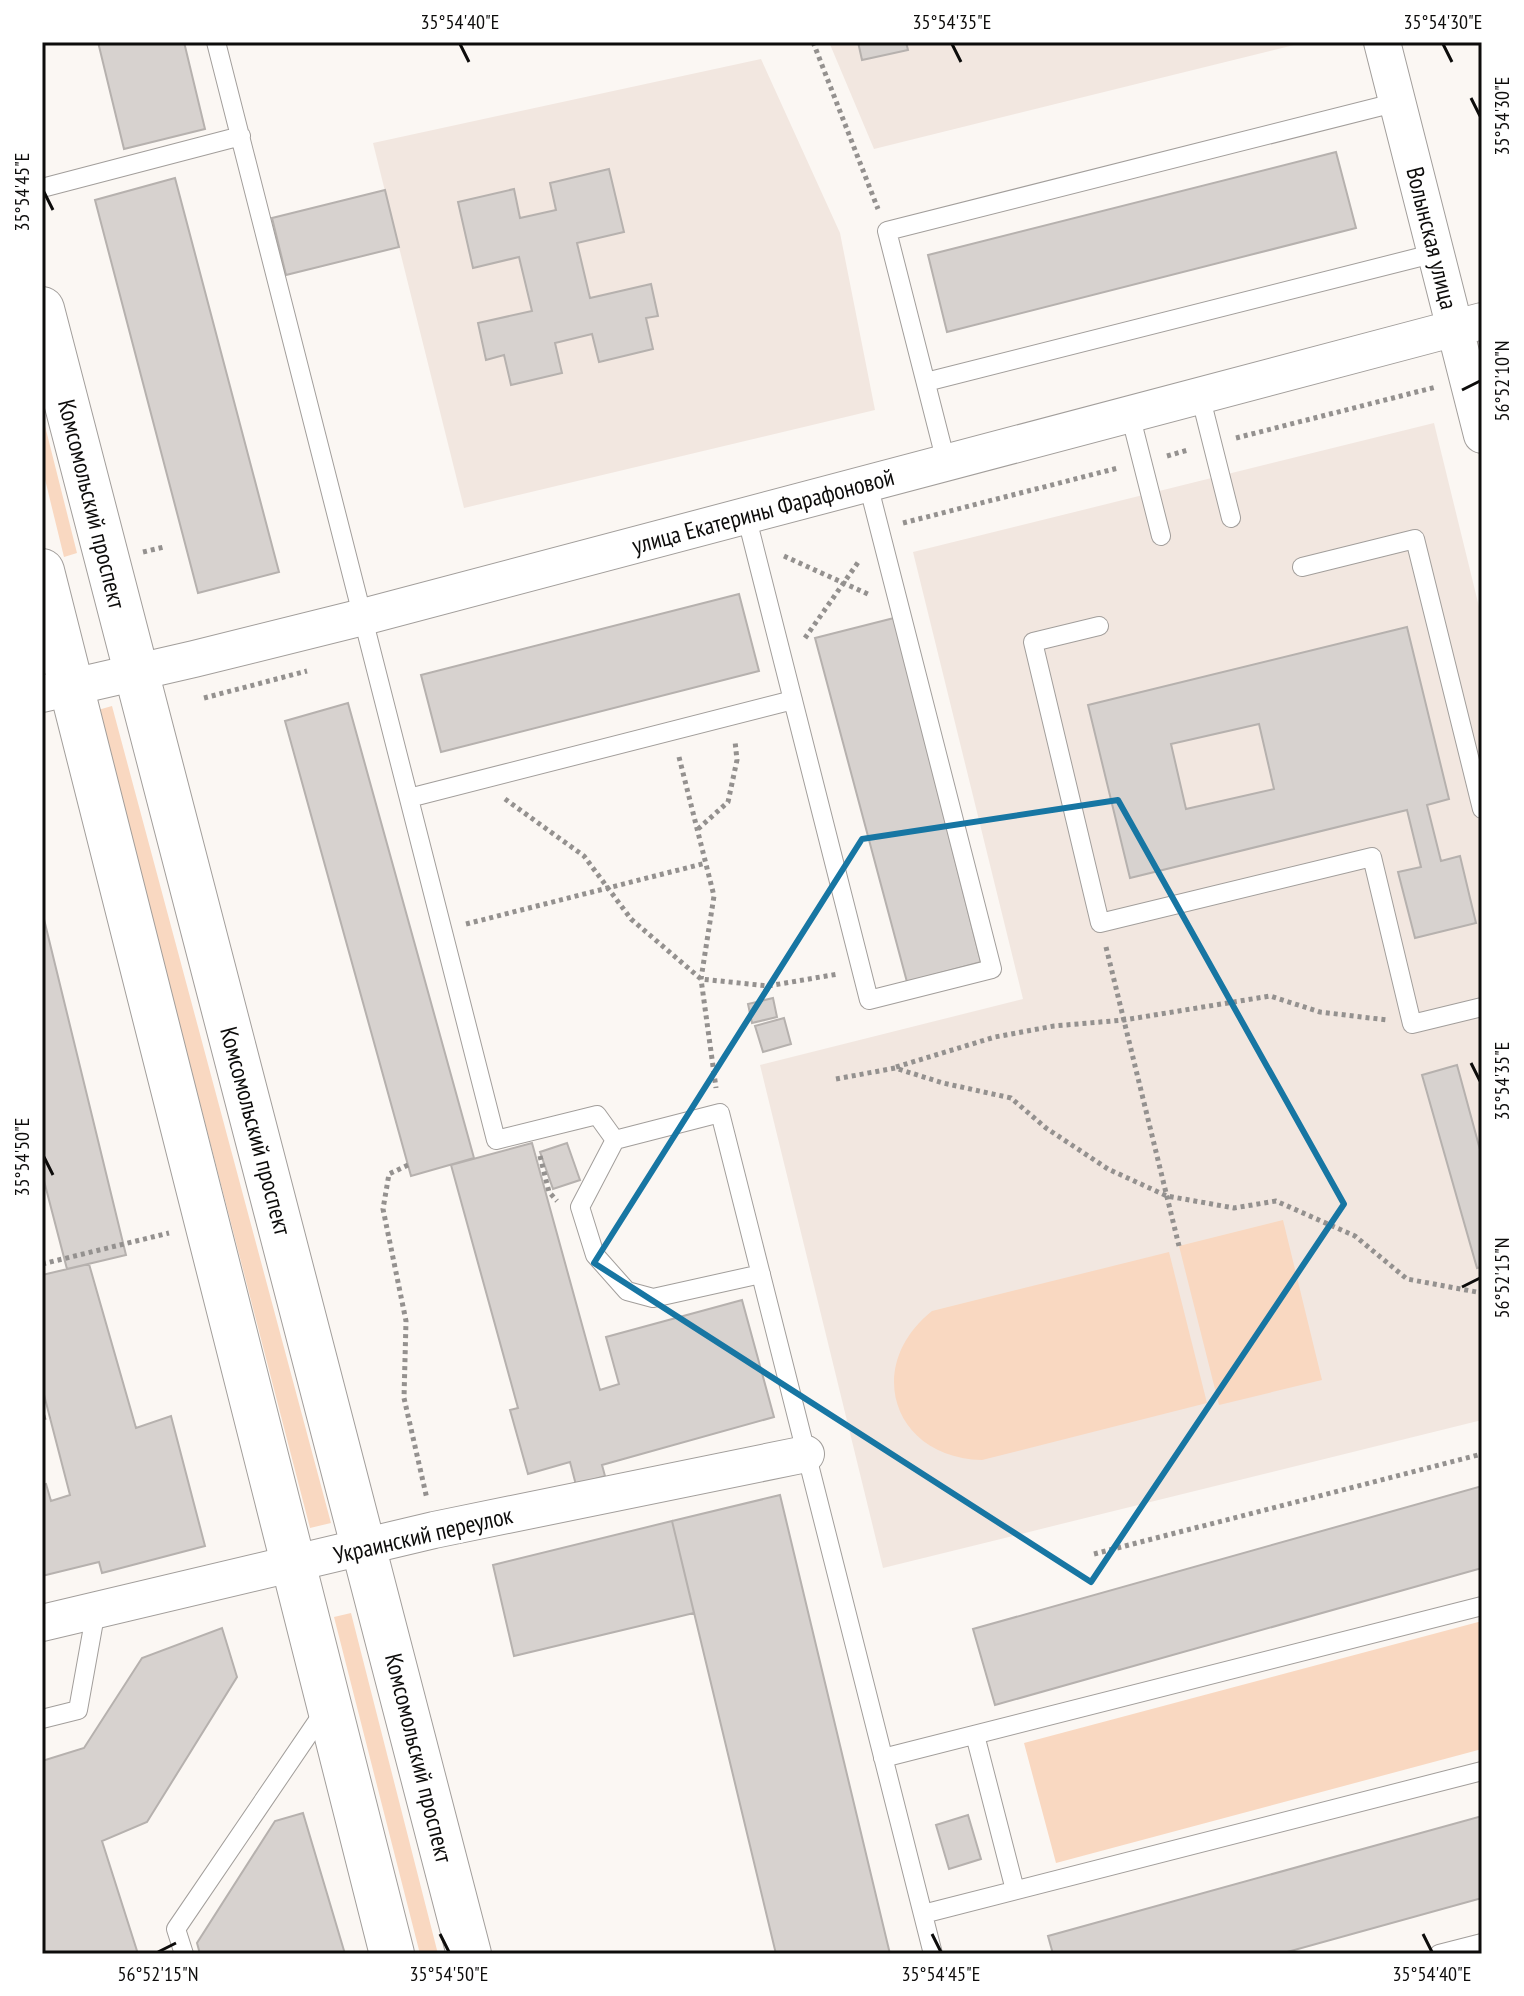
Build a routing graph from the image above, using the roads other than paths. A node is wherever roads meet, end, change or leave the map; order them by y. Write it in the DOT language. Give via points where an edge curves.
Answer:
graph roads {
  1 [pos="216,42"];
  2 [pos="1382,42"];
  3 [pos="1398,102"];
  4 [pos="241,136"];
  5 [pos="42,188"];
  6 [pos="1436,253"];
  7 [pos="42,309"];
  8 [pos="1468,324"];
  9 [pos="926,382"];
  10 [pos="1200,395"];
  11 [pos="1130,414"];
  12 [pos="1482,435"];
  13 [pos="946,462"];
  14 [pos="868,484"];
  15 [pos="746,515"];
  16 [pos="1231,518"];
  17 [pos="1161,536"];
  18 [pos="1302,567"];
  19 [pos="42,571"];
  20 [pos="363,617"];
  21 [pos="1099,626"];
  22 [pos="136,673"];
  23 [pos="57,691"];
  24 [pos="793,700"];
  25 [pos="409,798"];
  26 [pos="1482,809"];
  27 [pos="1482,1007"];
  28 [pos="615,1140"];
  29 [pos="761,1274"];
  30 [pos="806,1454"];
  31 [pos="366,1547"];
  32 [pos="293,1564"];
  33 [pos="1482,1606"];
  34 [pos="96,1610"];
  35 [pos="42,1623"];
  36 [pos="329,1704"];
  37 [pos="42,1719"];
  38 [pos="975,1735"];
  39 [pos="883,1758"];
  40 [pos="1482,1771"];
  41 [pos="1015,1890"];
  42 [pos="923,1914"];
  43 [pos="1482,1943"];
  44 [pos="184,1954"];
  45 [pos="392,1954"];
  46 [pos="469,1954"];
  47 [pos="933,1954"];
  48 [pos="1439,1954"];
  1 -- 4 [label="lane"];
  2 -- 3 [label="street, Волынская улица"];
  3 -- 6 [label="street, Волынская улица"];
  3 -- 9 [label="lane" via="887,231"];
  4 -- 5 [label="lane"];
  4 -- 20 [label="lane"];
  6 -- 8 [label="street, Волынская улица"];
  6 -- 9 [label="lane"];
  7 -- 22 [label="street, Комсомольский проспект"];
  8 -- 10 [label="street, улица Екатерины Фарафоновой"];
  8 -- 12 [label="street, Волынская улица" via="1468,379"];
  9 -- 13 [label="lane"];
  10 -- 11 [label="street, улица Екатерины Фарафоновой"];
  10 -- 16 [label="lane"];
  11 -- 13 [label="street, улица Екатерины Фарафоновой"];
  11 -- 17 [label="lane"];
  13 -- 14 [label="street, улица Екатерины Фарафоновой"];
  14 -- 15 [label="street, улица Екатерины Фарафоновой"];
  14 -- 24 [label="lane" via="992,969 869,1000"];
  15 -- 20 [label="street, улица Екатерины Фарафоновой"];
  15 -- 24 [label="lane"];
  18 -- 26 [label="lane" via="1415,539"];
  19 -- 23 [label="street"];
  20 -- 22 [label="street, улица Екатерины Фарафоновой"];
  20 -- 25 [label="lane"];
  21 -- 27 [label="lane" via="1033,642 1100,923 1372,857 1412,1024"];
  22 -- 23 [label="street, улица Екатерины Фарафоновой"];
  22 -- 31 [label="street, Комсомольский проспект"];
  23 -- 32 [label="street"];
  24 -- 25 [label="lane"];
  25 -- 28 [label="lane" via="496,1140 597,1115"];
  28 -- 29 [label="lane" via="720,1113"];
  28 -- 29 [label="lane" via="580,1207 595,1255 627,1291 653,1298"];
  29 -- 30 [label="lane"];
  30 -- 31 [label="street, Украинский переулок"];
  30 -- 39 [label="lane"];
  31 -- 32 [label="street, Украинский переулок"];
  31 -- 46 [label="street, Комсомольский проспект"];
  32 -- 34 [label="street, Украинский переулок"];
  32 -- 36 [label="street"];
  33 -- 38 [label="lane"];
  34 -- 35 [label="street, Украинский переулок"];
  34 -- 37 [label="lane" via="78,1710"];
  36 -- 44 [label="lane" via="176,1929"];
  36 -- 45 [label="street"];
  38 -- 39 [label="lane"];
  38 -- 41 [label="lane"];
  39 -- 42 [label="lane"];
  40 -- 41 [label="lane"];
  41 -- 42 [label="lane"];
  42 -- 47 [label="lane"];
  43 -- 48 [label="lane"];
}
